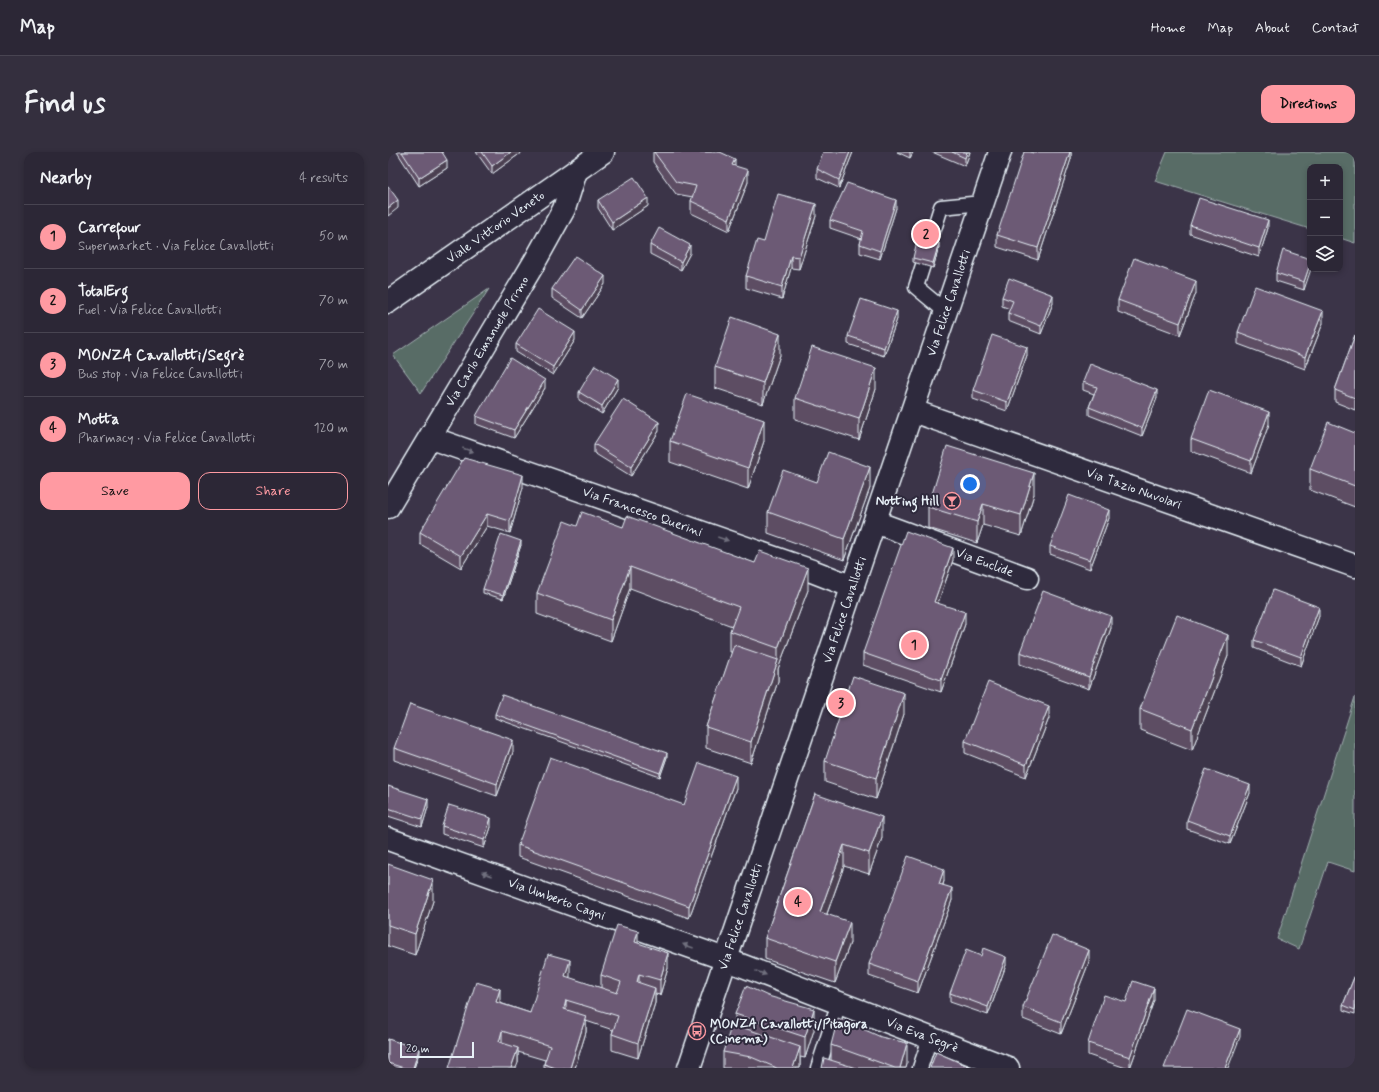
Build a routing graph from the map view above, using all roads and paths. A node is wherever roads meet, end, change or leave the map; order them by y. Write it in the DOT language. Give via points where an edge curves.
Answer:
graph roads {
  1 [pos="603,152"];
  2 [pos="1000,152"];
  3 [pos="576,171"];
  4 [pos="982,203"];
  5 [pos="929,245"];
  6 [pos="923,265"];
  7 [pos="388,302"];
  8 [pos="946,312"];
  9 [pos="913,411"];
  10 [pos="431,438"];
  11 [pos="388,507"];
  12 [pos="875,522"];
  13 [pos="1355,566"];
  14 [pos="1027,578"];
  15 [pos="853,587"];
  16 [pos="388,838"];
  17 [pos="725,959"];
  18 [pos="839,1003"];
  19 [pos="930,1038"];
  20 [pos="688,1068"];
  21 [pos="818,1068"];
  22 [pos="920,1068"];
  23 [pos="1008,1068"];
  1 -- 3 [label="street, Viale Vittorio Veneto"];
  2 -- 4 [label="street, Via Felice Cavallotti"];
  3 -- 7 [label="street, Viale Vittorio Veneto"];
  3 -- 10 [label="street, Via Carlo Emanuele Primo" via="561,216"];
  4 -- 5 [label="lane" via="941,207"];
  4 -- 8 [label="street, Via Felice Cavallotti"];
  6 -- 8 [label="lane" via="916,287"];
  8 -- 9 [label="street, Via Felice Cavallotti"];
  9 -- 12 [label="street, Via Felice Cavallotti"];
  9 -- 13 [label="street, Via Tazio Nuvolari"];
  10 -- 11 [label="street, Via Carlo Emanuele Primo"];
  10 -- 15 [label="street, Via Francesco Querini, one-way" via="812,570"];
  12 -- 14 [label="street, Via Euclide"];
  12 -- 15 [label="street, Via Felice Cavallotti"];
  15 -- 17 [label="street, Via Felice Cavallotti"];
  17 -- 16 [label="street, Via Umberto Cagni, one-way"];
  17 -- 18 [label="street, Via Eva Segrè, one-way"];
  17 -- 20 [label="street, Via Felice Cavallotti"];
  18 -- 19 [label="street, Via Eva Segrè"];
  18 -- 21 [label="lane"];
  19 -- 22 [label="lane"];
  19 -- 23 [label="street, Via Eva Segrè"];
}
